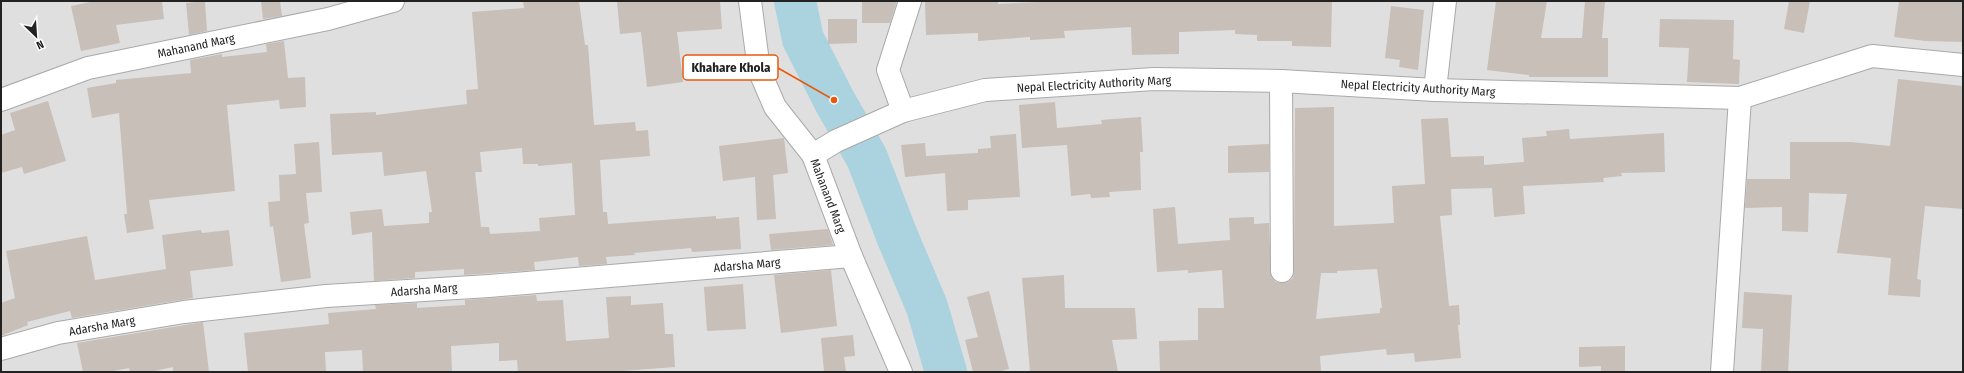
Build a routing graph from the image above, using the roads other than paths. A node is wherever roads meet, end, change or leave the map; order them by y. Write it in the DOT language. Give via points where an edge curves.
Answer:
graph roads {
  1 [pos="393,1"];
  2 [pos="750,1"];
  3 [pos="910,1"];
  4 [pos="1444,1"];
  5 [pos="329,10"];
  6 [pos="1963,65"];
  7 [pos="1281,81"];
  8 [pos="1435,90"];
  9 [pos="1740,98"];
  10 [pos="1,100"];
  11 [pos="903,111"];
  12 [pos="813,155"];
  13 [pos="851,256"];
  14 [pos="1282,270"];
  15 [pos="1,349"];
  16 [pos="901,372"];
  17 [pos="1722,372"];
  1 -- 5 [label="street, Mahanand Marg"];
  2 -- 12 [label="street, Mahanand Marg" via="759,70 775,107"];
  3 -- 11 [label="street" via="888,70"];
  4 -- 8 [label="street"];
  5 -- 10 [label="street, Mahanand Marg" via="88,68"];
  6 -- 9 [label="street, Nepal Electricity Authority Marg" via="1872,56"];
  7 -- 8 [label="street, Nepal Electricity Authority Marg"];
  7 -- 11 [label="street, Nepal Electricity Authority Marg" via="1154,79 985,90"];
  7 -- 14 [label="street"];
  8 -- 9 [label="street, Nepal Electricity Authority Marg"];
  9 -- 17 [label="street"];
  11 -- 12 [label="street, Nepal Electricity Authority Marg" via="836,141"];
  12 -- 13 [label="street, Mahanand Marg"];
  13 -- 15 [label="street, Adarsha Marg" via="497,286 326,296 184,312 58,333"];
  13 -- 16 [label="street, Mahanand Marg"];
}
